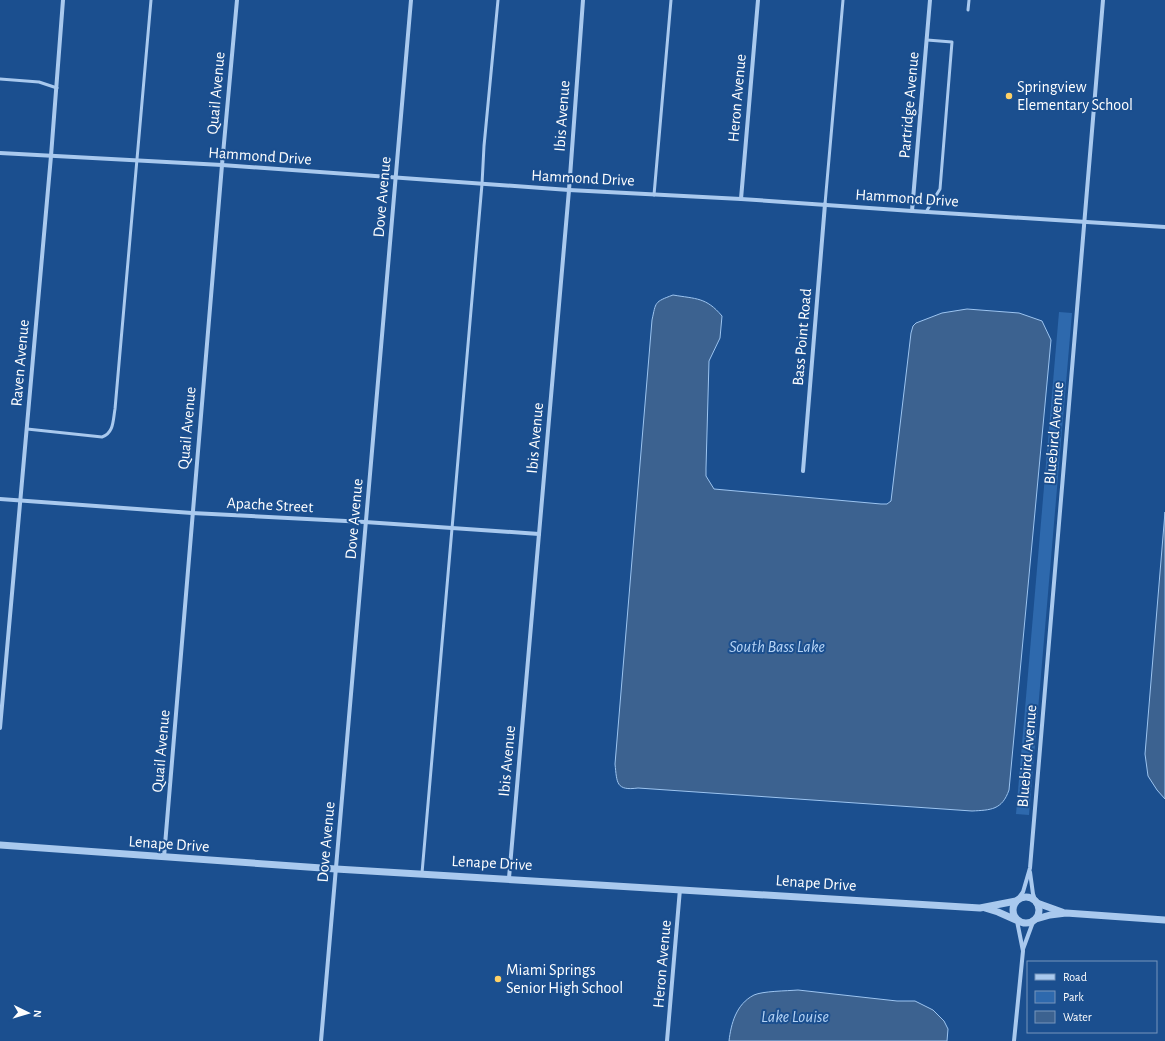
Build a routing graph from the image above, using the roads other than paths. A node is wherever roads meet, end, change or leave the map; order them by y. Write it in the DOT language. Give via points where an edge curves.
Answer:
graph roads {
  1 [pos="63,0"];
  2 [pos="151,0"];
  3 [pos="237,0"];
  4 [pos="411,0"];
  5 [pos="498,0"];
  6 [pos="583,0"];
  7 [pos="671,0"];
  8 [pos="758,0"];
  9 [pos="843,0"];
  10 [pos="930,0"];
  11 [pos="969,0"];
  12 [pos="1103,0"];
  13 [pos="968,10"];
  14 [pos="927,40"];
  15 [pos="0,79"];
  16 [pos="56,88"];
  17 [pos="0,153"];
  18 [pos="51,156"];
  19 [pos="137,160"];
  20 [pos="222,165"];
  21 [pos="396,178"];
  22 [pos="482,184"];
  23 [pos="569,190"];
  24 [pos="654,194"];
  25 [pos="741,199"];
  26 [pos="825,204"];
  27 [pos="912,211"];
  28 [pos="926,212"];
  29 [pos="1084,221"];
  30 [pos="1165,227"];
  31 [pos="27,429"];
  32 [pos="803,471"];
  33 [pos="0,499"];
  34 [pos="20,501"];
  35 [pos="192,513"];
  36 [pos="365,522"];
  37 [pos="452,528"];
  38 [pos="539,534"];
  39 [pos="0,728"];
  40 [pos="0,845"];
  41 [pos="164,858"];
  42 [pos="1030,868"];
  43 [pos="336,869"];
  44 [pos="422,873"];
  45 [pos="509,878"];
  46 [pos="680,889"];
  47 [pos="1017,901"];
  48 [pos="1036,902"];
  49 [pos="983,908"];
  50 [pos="1064,913"];
  51 [pos="1017,920"];
  52 [pos="1035,920"];
  53 [pos="1165,920"];
  54 [pos="1022,951"];
  55 [pos="321,1041"];
  56 [pos="667,1041"];
  57 [pos="1014,1041"];
  1 -- 16 [label="street, Raven Avenue"];
  2 -- 19 [label="lane"];
  3 -- 20 [label="street, Quail Avenue"];
  4 -- 21 [label="street, Dove Avenue"];
  5 -- 22 [label="lane"];
  6 -- 23 [label="street, Ibis Avenue"];
  7 -- 24 [label="lane"];
  8 -- 25 [label="street, Heron Avenue"];
  9 -- 26 [label="lane"];
  10 -- 14 [label="street, Partridge Avenue"];
  11 -- 13 [label="lane"];
  12 -- 29 [label="street, Bluebird Avenue"];
  14 -- 27 [label="street, Partridge Avenue"];
  14 -- 28 [label="lane" via="952,42 940,189"];
  15 -- 16 [label="lane" via="39,82"];
  16 -- 18 [label="street, Raven Avenue"];
  17 -- 18 [label="street, Hammond Drive"];
  18 -- 19 [label="street, Hammond Drive"];
  18 -- 31 [label="street, Raven Avenue"];
  19 -- 20 [label="street, Hammond Drive"];
  19 -- 31 [label="lane" via="111,430 108,435 102,437"];
  20 -- 21 [label="street, Hammond Drive"];
  20 -- 35 [label="street, Quail Avenue"];
  21 -- 22 [label="street, Hammond Drive"];
  21 -- 36 [label="street, Dove Avenue"];
  22 -- 23 [label="street, Hammond Drive"];
  22 -- 37 [label="lane"];
  23 -- 24 [label="street, Hammond Drive"];
  23 -- 38 [label="street, Ibis Avenue"];
  24 -- 25 [label="street, Hammond Drive"];
  25 -- 26 [label="street, Hammond Drive"];
  26 -- 27 [label="street, Hammond Drive"];
  26 -- 32 [label="street, Bass Point Road"];
  27 -- 28 [label="street, Hammond Drive"];
  28 -- 29 [label="street, Hammond Drive"];
  29 -- 30 [label="street, Hammond Drive"];
  29 -- 42 [label="street, Bluebird Avenue"];
  31 -- 34 [label="street, Raven Avenue"];
  33 -- 34 [label="street, Apache Street"];
  34 -- 35 [label="street, Apache Street"];
  34 -- 39 [label="street, Raven Avenue"];
  35 -- 36 [label="street, Apache Street"];
  35 -- 41 [label="street, Quail Avenue"];
  36 -- 37 [label="street, Apache Street"];
  36 -- 43 [label="street, Dove Avenue"];
  37 -- 38 [label="street, Apache Street"];
  37 -- 44 [label="lane"];
  38 -- 45 [label="street, Ibis Avenue"];
  40 -- 41 [label="street, Lenape Drive"];
  41 -- 43 [label="street, Lenape Drive"];
  42 -- 47 [label="street, Bluebird Avenue"];
  42 -- 48 [label="street, Bluebird Avenue" via="1032,894"];
  43 -- 44 [label="street, Lenape Drive"];
  43 -- 55 [label="street, Dove Avenue"];
  44 -- 45 [label="street, Lenape Drive"];
  45 -- 46 [label="street, Lenape Drive"];
  46 -- 49 [label="street, Lenape Drive"];
  46 -- 56 [label="street, Heron Avenue"];
  47 -- 48 [label="street" via="1027,897"];
  47 -- 49 [label="street, Lenape Drive"];
  47 -- 51 [label="street" via="1012,910"];
  48 -- 50 [label="street"];
  48 -- 52 [label="street" via="1039,911"];
  49 -- 51 [label="street, Lenape Drive"];
  50 -- 52 [label="street"];
  50 -- 53 [label="street"];
  51 -- 52 [label="street" via="1025,924"];
  51 -- 54 [label="street"];
  52 -- 54 [label="street"];
  54 -- 57 [label="street"];
}
